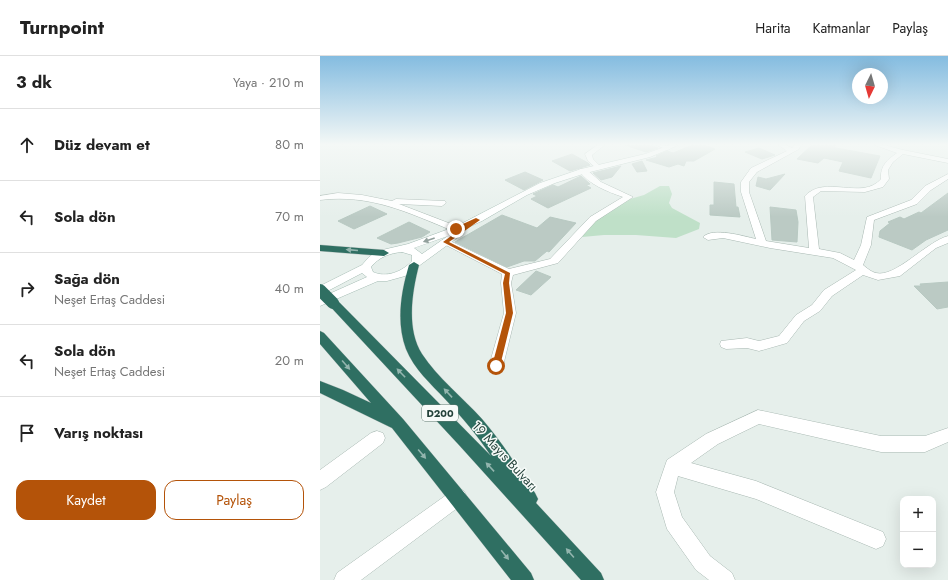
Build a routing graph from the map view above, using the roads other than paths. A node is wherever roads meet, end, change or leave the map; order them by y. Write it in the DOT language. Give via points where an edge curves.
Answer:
graph roads {
  1 [pos="592,168"];
  2 [pos="757,168"];
  3 [pos="885,168"];
  4 [pos="583,171"];
  5 [pos="948,176"];
  6 [pos="320,198"];
  7 [pos="376,199"];
  8 [pos="442,203"];
  9 [pos="477,220"];
  10 [pos="456,229"];
  11 [pos="708,237"];
  12 [pos="948,239"];
  13 [pos="445,242"];
  14 [pos="762,243"];
  15 [pos="320,248"];
  16 [pos="402,249"];
  17 [pos="814,251"];
  18 [pos="384,253"];
  19 [pos="415,263"];
  20 [pos="366,267"];
  21 [pos="860,268"];
  22 [pos="508,273"];
  23 [pos="377,277"];
  24 [pos="320,291"];
  25 [pos="326,303"];
  26 [pos="320,336"];
  27 [pos="726,344"];
  28 [pos="496,366"];
  29 [pos="320,387"];
  30 [pos="398,424"];
  31 [pos="948,435"];
  32 [pos="377,438"];
  33 [pos="673,466"];
  34 [pos="320,481"];
  35 [pos="458,497"];
  36 [pos="546,526"];
  37 [pos="876,539"];
  38 [pos="344,580"];
  39 [pos="524,580"];
  40 [pos="594,580"];
  41 [pos="725,580"];
  1 -- 4 [label="street"];
  2 -- 14 [label="street" via="745,182 745,192"];
  3 -- 17 [label="street" via="885,179 875,187 865,190 820,189 809,196"];
  4 -- 9 [label="street" via="538,187"];
  4 -- 22 [label="street" via="591,180 603,187 629,197 593,219 554,262"];
  5 -- 21 [label="street" via="928,188 914,202 870,219"];
  6 -- 7 [label="street" via="347,196"];
  7 -- 8 [label="street"];
  7 -- 10 [label="street"];
  9 -- 10 [label="street"];
  9 -- 13 [label="street"];
  10 -- 16 [label="street, one-way"];
  11 -- 14 [label="street" via="723,235"];
  12 -- 21 [label="street" via="933,246 896,274 878,277"];
  13 -- 19 [label="street"];
  13 -- 22 [label="street"];
  14 -- 17 [label="street"];
  18 -- 15 [label="highway, one-way"];
  16 -- 18 [label="street"];
  16 -- 19 [label="street" via="414,251 418,258"];
  17 -- 21 [label="street" via="836,255"];
  18 -- 20 [label="street" via="372,259"];
  19 -- 23 [label="street" via="397,275"];
  36 -- 19 [label="highway, one-way" via="493,445 425,367 413,349 407,303 409,282"];
  20 -- 23 [label="street" via="368,274"];
  20 -- 24 [label="street"];
  21 -- 27 [label="street" via="828,293 816,308 800,318 783,340 758,346 747,343"];
  22 -- 28 [label="street" via="506,283 510,313"];
  23 -- 25 [label="street"];
  24 -- 25 [label="highway, 19 Mayıs Bulvarı / D200, bridge"];
  36 -- 25 [label="highway, 19 Mayıs Bulvarı / D200, one-way" via="439,412"];
  26 -- 30 [label="highway, one-way"];
  29 -- 30 [label="highway"];
  30 -- 35 [label="highway, one-way"];
  31 -- 33 [label="street" via="925,444 881,444 758,416 712,439"];
  32 -- 34 [label="street"];
  33 -- 37 [label="street" via="756,490"];
  33 -- 41 [label="street" via="665,492 674,522 703,563"];
  35 -- 38 [label="street"];
  35 -- 39 [label="highway, one-way"];
  40 -- 36 [label="highway, 19 Mayıs Bulvarı / D200, one-way"];
}
